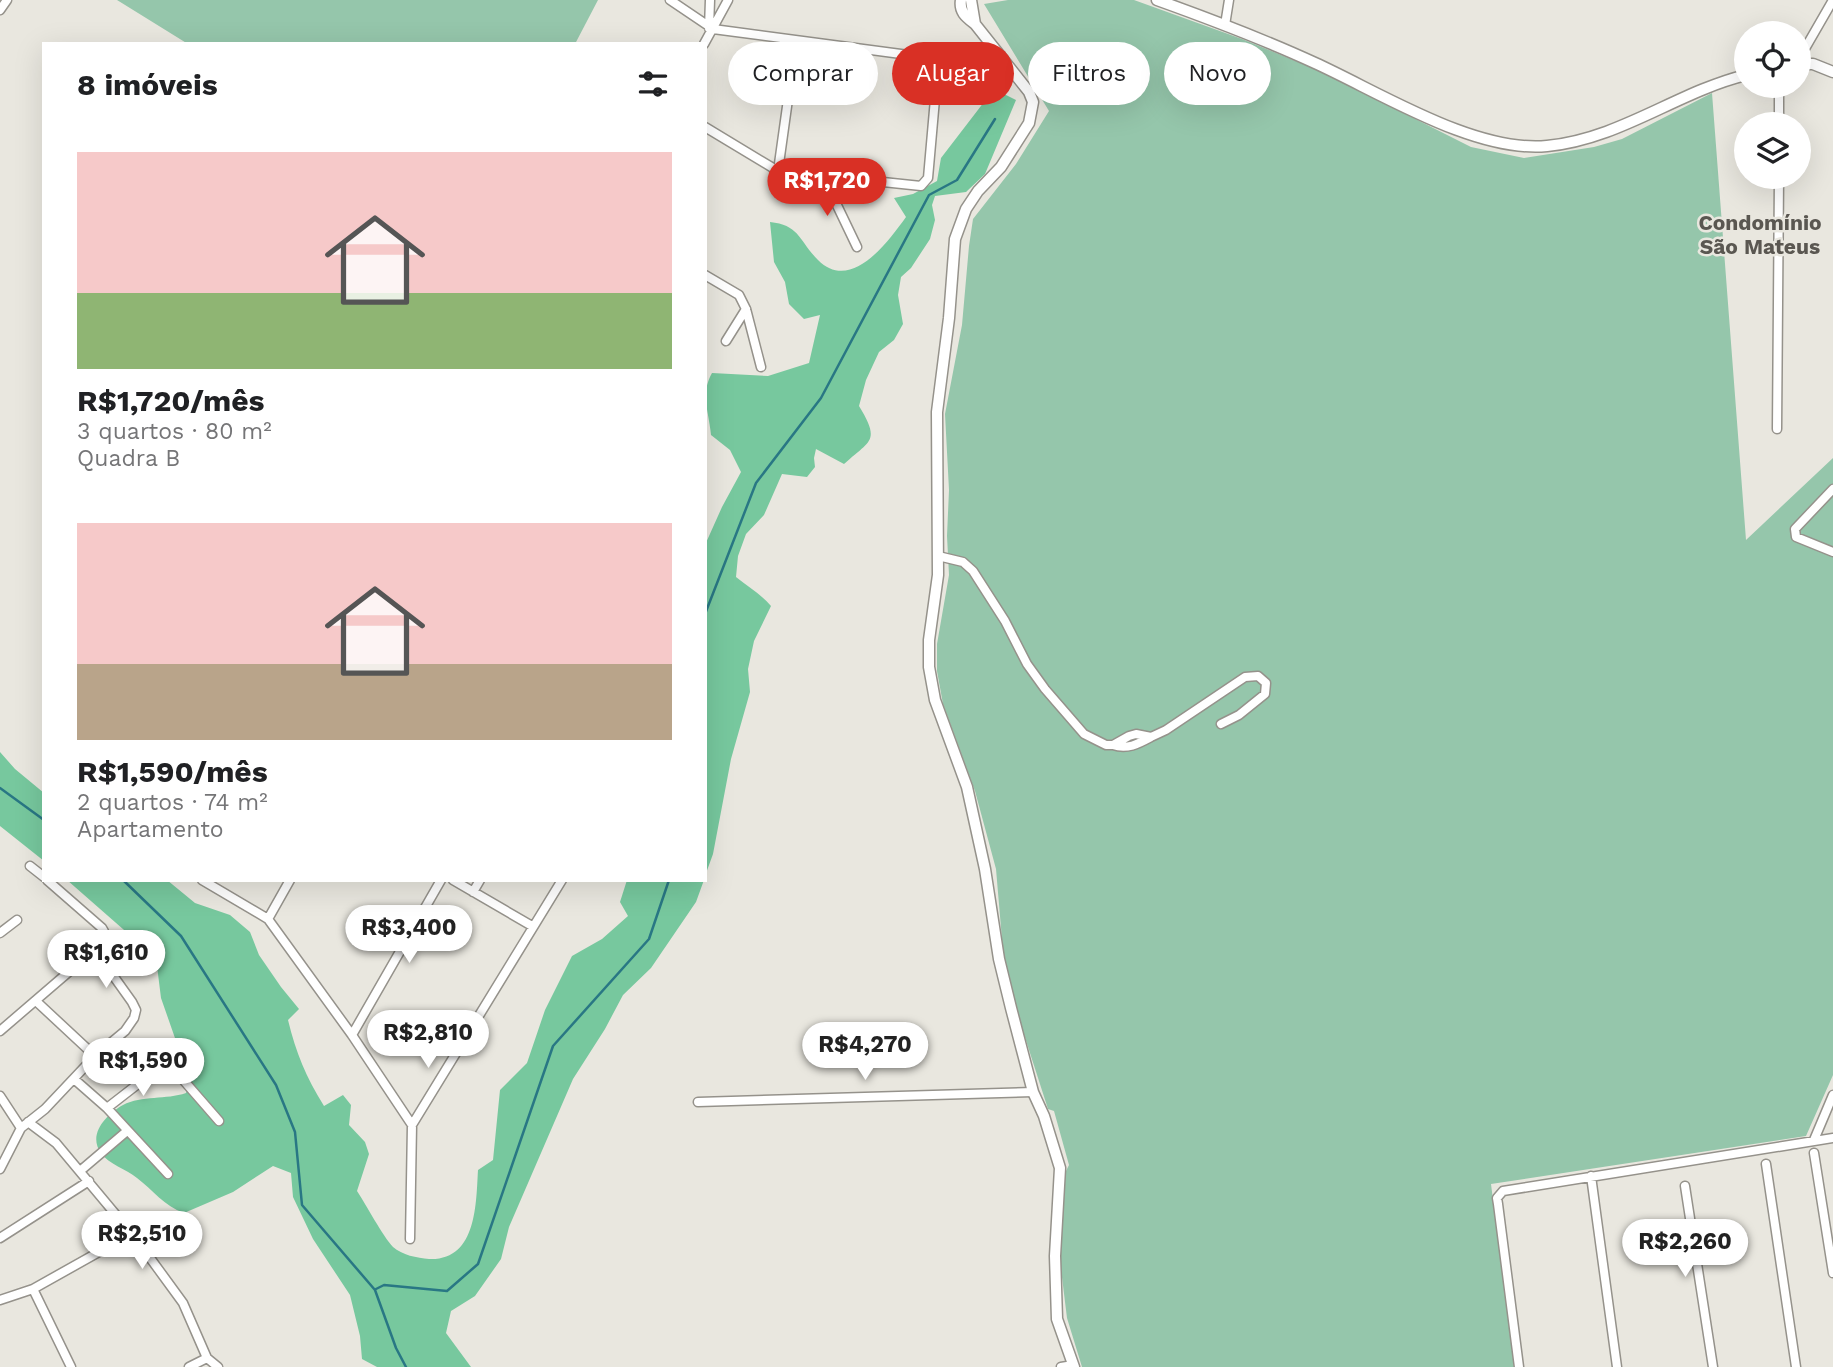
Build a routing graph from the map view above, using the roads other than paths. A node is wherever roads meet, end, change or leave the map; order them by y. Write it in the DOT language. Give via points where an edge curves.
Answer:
graph roads {
  1 [pos="7,0"];
  2 [pos="670,0"];
  3 [pos="710,0"];
  4 [pos="728,0"];
  5 [pos="965,0"];
  6 [pos="1157,0"];
  7 [pos="1229,0"];
  8 [pos="1833,0"];
  9 [pos="0,10"];
  10 [pos="1225,25"];
  11 [pos="710,30"];
  12 [pos="1811,39"];
  13 [pos="705,42"];
  14 [pos="796,42"];
  15 [pos="878,52"];
  16 [pos="1811,64"];
  17 [pos="1833,72"];
  18 [pos="1734,78"];
  19 [pos="787,105"];
  20 [pos="707,128"];
  21 [pos="778,171"];
  22 [pos="823,176"];
  23 [pos="1779,189"];
  24 [pos="857,247"];
  25 [pos="707,276"];
  26 [pos="746,309"];
  27 [pos="726,341"];
  28 [pos="761,367"];
  29 [pos="1777,429"];
  30 [pos="1833,489"];
  31 [pos="1833,552"];
  32 [pos="938,556"];
  33 [pos="1221,724"];
  34 [pos="30,866"];
  35 [pos="42,876"];
  36 [pos="49,882"];
  37 [pos="205,882"];
  38 [pos="289,882"];
  39 [pos="440,882"];
  40 [pos="456,882"];
  41 [pos="479,882"];
  42 [pos="561,882"];
  43 [pos="473,892"];
  44 [pos="268,919"];
  45 [pos="17,920"];
  46 [pos="532,926"];
  47 [pos="0,933"];
  48 [pos="95,955"];
  49 [pos="37,1002"];
  50 [pos="0,1031"];
  51 [pos="352,1035"];
  52 [pos="95,1056"];
  53 [pos="74,1079"];
  54 [pos="1032,1092"];
  55 [pos="1833,1095"];
  56 [pos="0,1096"];
  57 [pos="698,1102"];
  58 [pos="107,1108"];
  59 [pos="4,1109"];
  60 [pos="219,1121"];
  61 [pos="25,1125"];
  62 [pos="412,1125"];
  63 [pos="127,1130"];
  64 [pos="1833,1138"];
  65 [pos="1814,1140"];
  66 [pos="1814,1153"];
  67 [pos="1766,1164"];
  68 [pos="0,1169"];
  69 [pos="80,1171"];
  70 [pos="168,1174"];
  71 [pos="1591,1176"];
  72 [pos="89,1181"];
  73 [pos="1685,1186"];
  74 [pos="131,1234"];
  75 [pos="0,1238"];
  76 [pos="410,1239"];
  77 [pos="1833,1273"];
  78 [pos="33,1289"];
  79 [pos="0,1300"];
  80 [pos="207,1358"];
  81 [pos="1073,1366"];
  82 [pos="71,1367"];
  83 [pos="189,1367"];
  84 [pos="218,1367"];
  85 [pos="1061,1367"];
  86 [pos="1519,1367"];
  87 [pos="1617,1367"];
  88 [pos="1713,1367"];
  89 [pos="1796,1367"];
  1 -- 9 [label="street"];
  2 -- 11 [label="street"];
  3 -- 11 [label="street"];
  4 -- 11 [label="street"];
  5 -- 32 [label="street" via="962,12 1029,92 1033,112 1001,167 966,209 955,239 937,412"];
  6 -- 10 [label="street"];
  7 -- 10 [label="street"];
  8 -- 12 [label="street"];
  10 -- 18 [label="street" via="1437,121 1486,140 1521,146 1546,146 1618,130"];
  11 -- 13 [label="street"];
  11 -- 14 [label="street"];
  15 -- 22 [label="street" via="932,58 938,65 929,178 921,186"];
  16 -- 17 [label="street"];
  19 -- 21 [label="street"];
  20 -- 21 [label="street"];
  21 -- 22 [label="street"];
  22 -- 24 [label="street"];
  23 -- 29 [label="street"];
  25 -- 26 [label="street" via="738,295"];
  26 -- 27 [label="street"];
  26 -- 28 [label="street"];
  30 -- 31 [label="street" via="1794,533"];
  32 -- 33 [label="street" via="963,562 973,571 1027,664 1084,734 1106,746 1136,734 1151,737 1245,677 1258,676 1266,683 1265,694"];
  32 -- 54 [label="street" via="929,640 935,701 967,787 999,958"];
  34 -- 35 [label="street"];
  36 -- 48 [label="street" via="107,935"];
  37 -- 44 [label="street"];
  38 -- 44 [label="street"];
  39 -- 51 [label="street"];
  40 -- 43 [label="street"];
  41 -- 43 [label="street"];
  42 -- 46 [label="street"];
  43 -- 46 [label="street"];
  44 -- 51 [label="street"];
  45 -- 47 [label="street"];
  46 -- 62 [label="street"];
  48 -- 49 [label="street"];
  48 -- 52 [label="street" via="136,1010 125,1031"];
  49 -- 50 [label="street"];
  49 -- 52 [label="street"];
  51 -- 62 [label="street"];
  52 -- 53 [label="street"];
  53 -- 58 [label="street"];
  53 -- 61 [label="street"];
  54 -- 57 [label="street"];
  54 -- 81 [label="street" via="1060,1168 1055,1256 1058,1319"];
  55 -- 65 [label="street"];
  56 -- 59 [label="street"];
  58 -- 60 [label="street" via="165,1063"];
  58 -- 63 [label="street"];
  59 -- 61 [label="street"];
  61 -- 68 [label="street"];
  61 -- 69 [label="street" via="52,1139"];
  62 -- 76 [label="street"];
  63 -- 69 [label="street"];
  63 -- 70 [label="street"];
  64 -- 65 [label="street"];
  65 -- 71 [label="street"];
  66 -- 77 [label="street"];
  67 -- 89 [label="street"];
  69 -- 72 [label="street"];
  71 -- 86 [label="street" via="1503,1191 1497,1198"];
  71 -- 87 [label="street"];
  72 -- 74 [label="street"];
  72 -- 75 [label="street"];
  73 -- 88 [label="street"];
  74 -- 78 [label="street"];
  74 -- 80 [label="street" via="176,1292"];
  78 -- 79 [label="street"];
  78 -- 82 [label="street"];
  80 -- 83 [label="street"];
  80 -- 84 [label="street"];
  81 -- 85 [label="street"];
}
